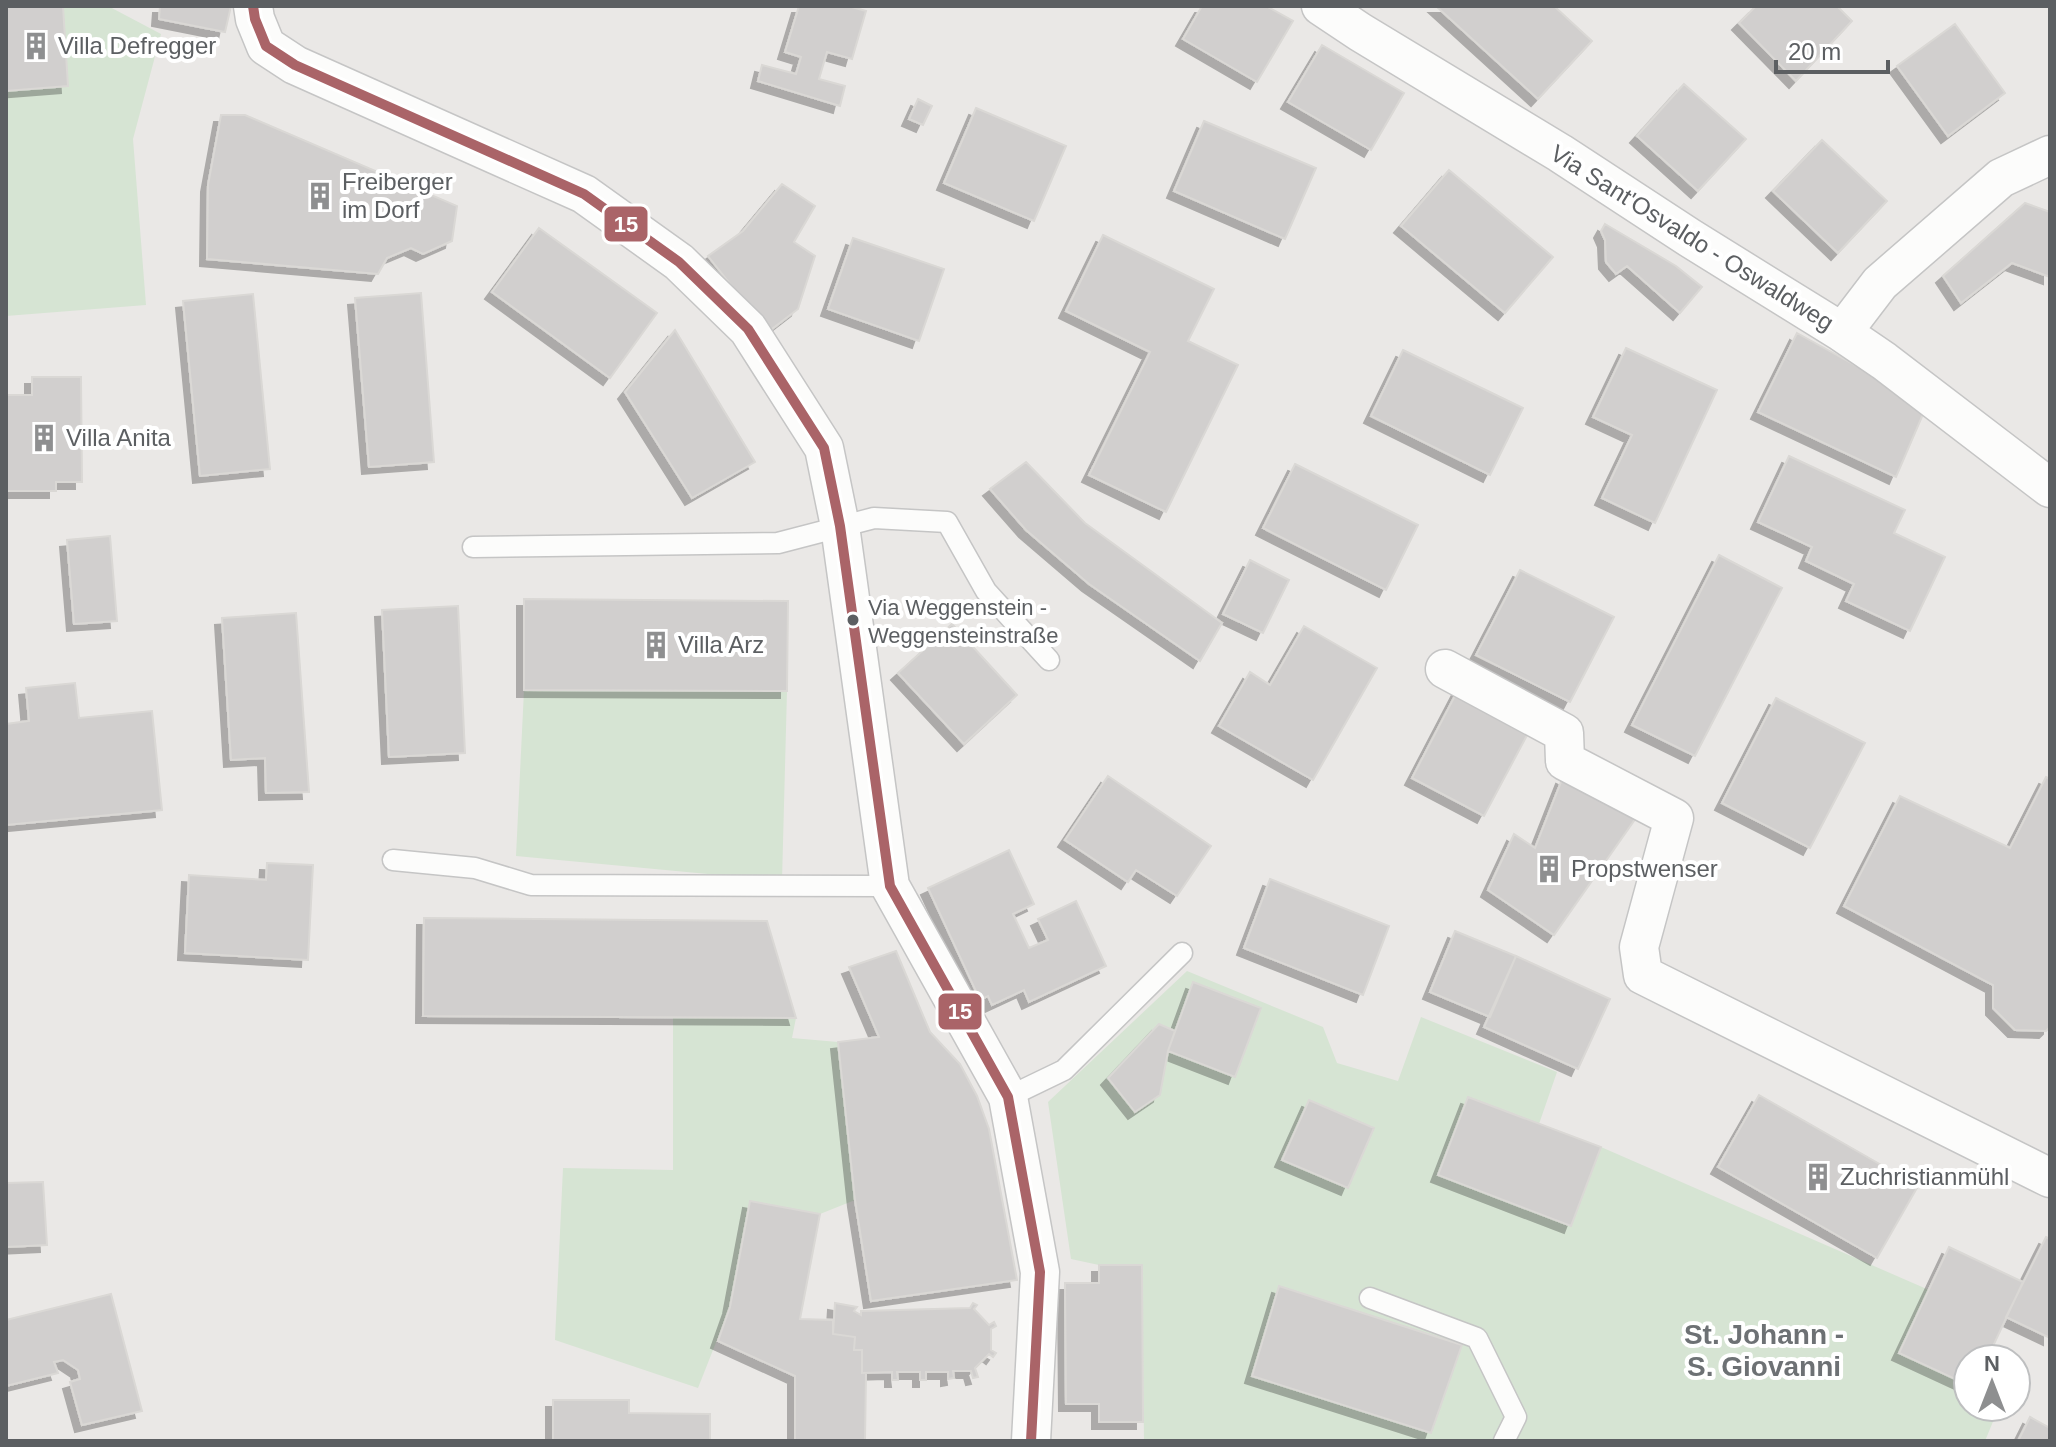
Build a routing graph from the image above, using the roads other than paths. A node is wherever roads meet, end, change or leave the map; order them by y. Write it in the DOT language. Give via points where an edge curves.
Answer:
graph roads {
  1 [pos="253,6"];
  2 [pos="1321,6"];
  3 [pos="2050,155"];
  4 [pos="1840,331"];
  5 [pos="2050,488"];
  6 [pos="840,526"];
  7 [pos="473,547"];
  8 [pos="1049,660"];
  9 [pos="1445,669"];
  10 [pos="393,860"];
  11 [pos="890,886"];
  12 [pos="1182,953"];
  13 [pos="1008,1097"];
  14 [pos="2050,1178"];
  15 [pos="1370,1298"];
  16 [pos="1031,1441"];
  17 [pos="1504,1441"];
  1 -- 6 [label="street" via="266,46 295,65 584,194 679,262 748,329 824,448"];
  2 -- 4 [label="street, Via Sant'Osvaldo - Oswaldweg"];
  3 -- 4 [label="street" via="2001,178 1880,283"];
  4 -- 5 [label="street, Via Sant'Osvaldo - Oswaldweg"];
  6 -- 7 [label="lane" via="778,543"];
  6 -- 8 [label="lane" via="874,518 947,522 986,591"];
  6 -- 11 [label="street"];
  9 -- 14 [label="street" via="1564,733 1565,761 1674,818 1639,947 1643,975"];
  10 -- 11 [label="lane" via="475,868 531,885"];
  11 -- 13 [label="street"];
  12 -- 13 [label="lane" via="1064,1070"];
  13 -- 16 [label="street" via="1040,1272"];
  15 -- 17 [label="lane" via="1477,1338 1516,1417"];
}
